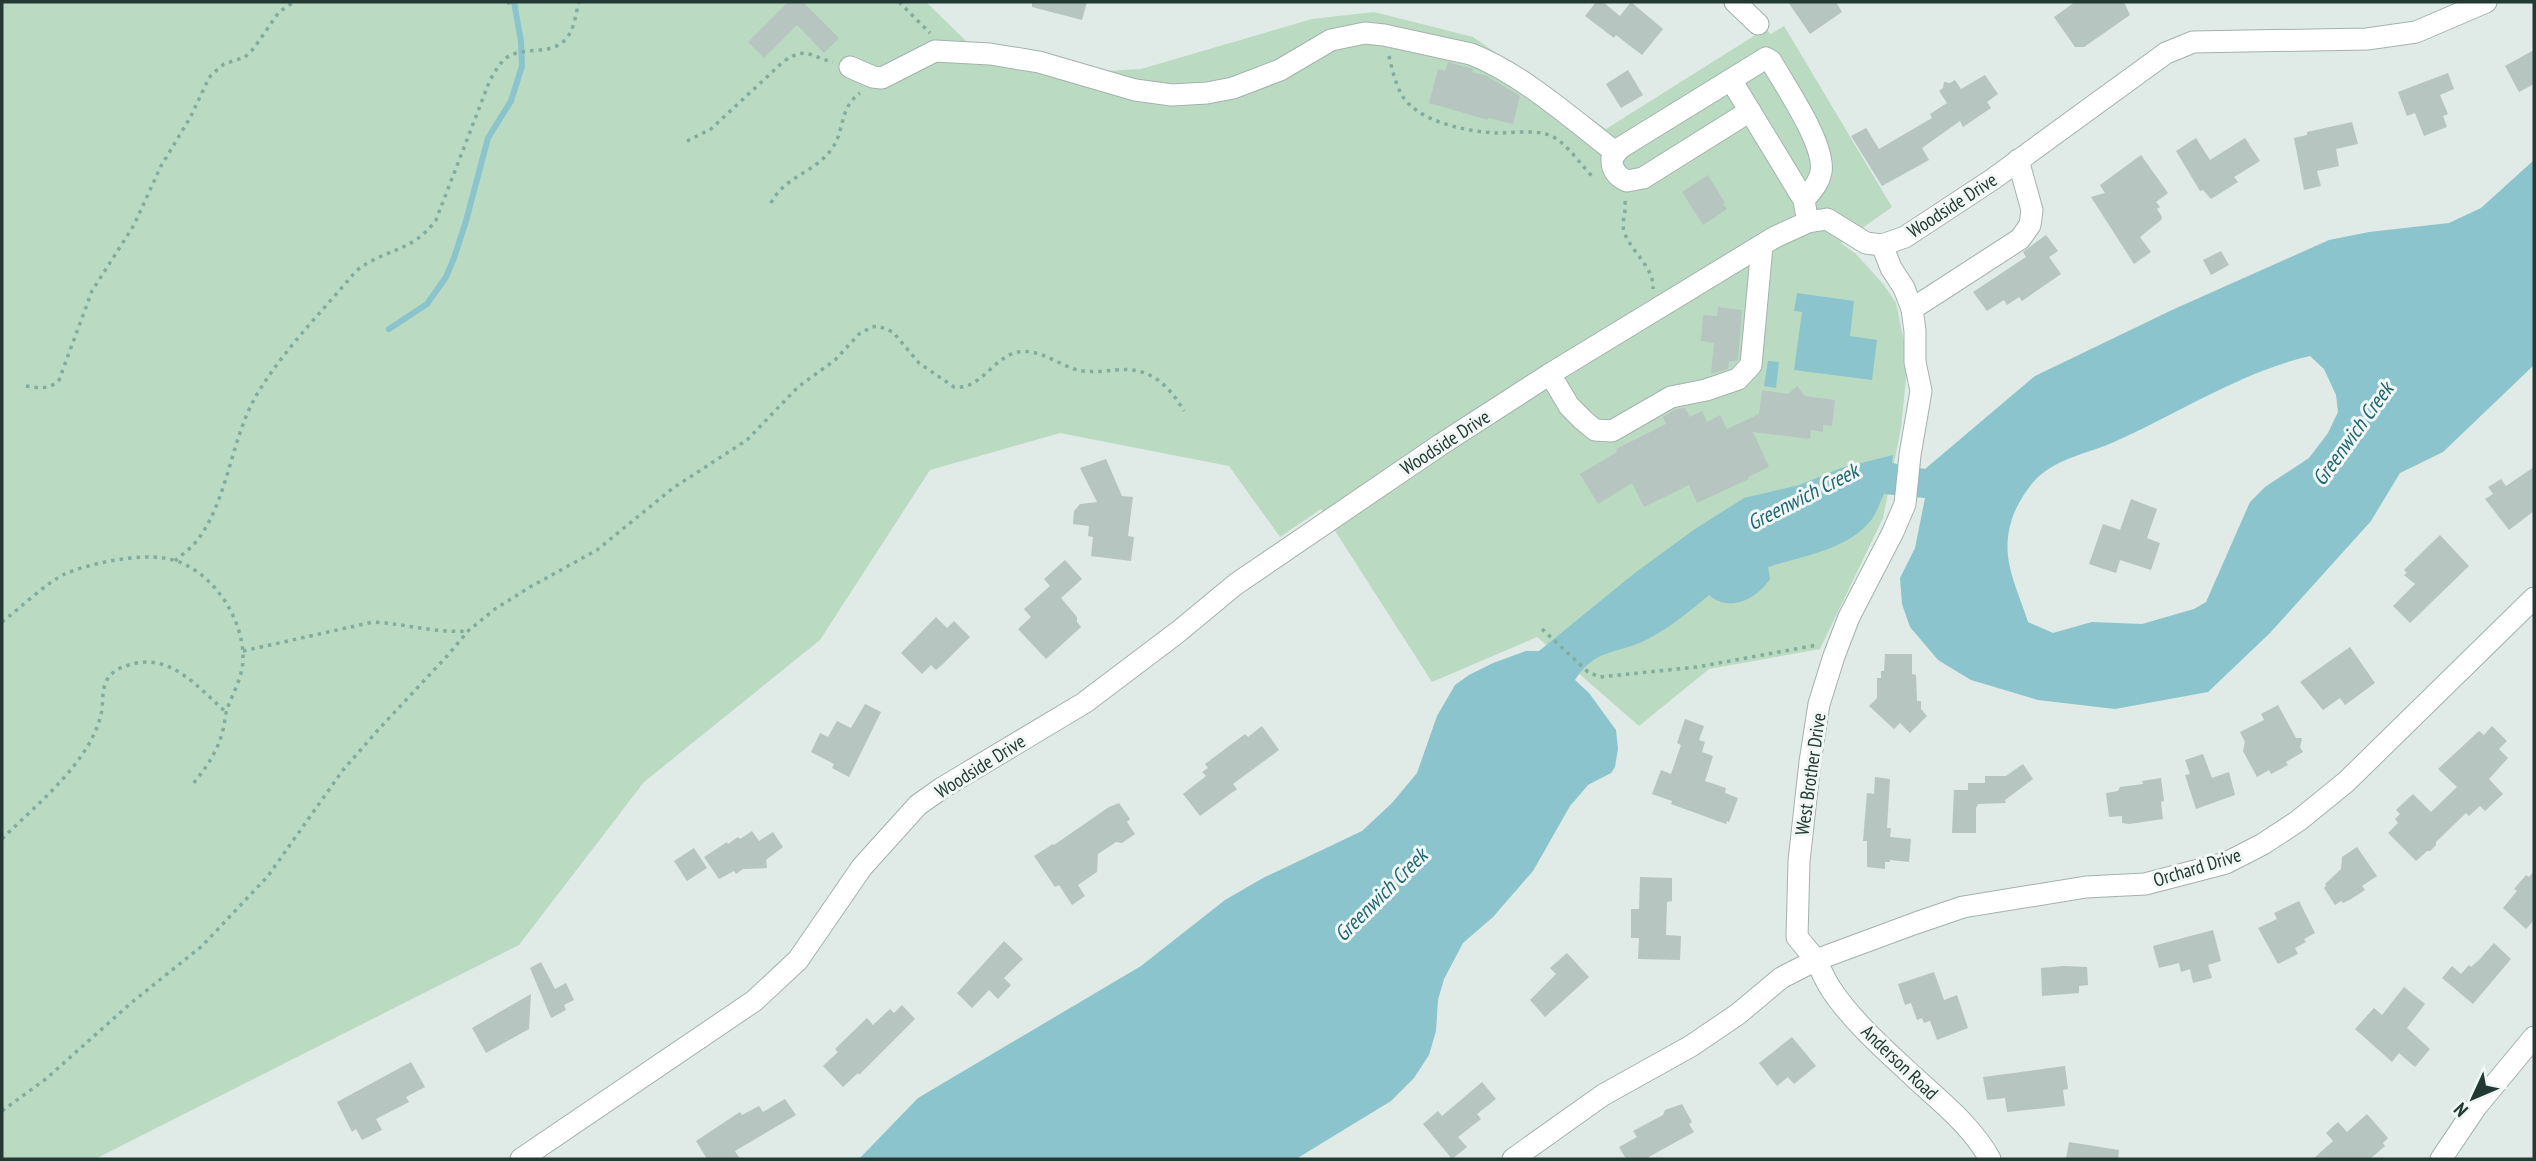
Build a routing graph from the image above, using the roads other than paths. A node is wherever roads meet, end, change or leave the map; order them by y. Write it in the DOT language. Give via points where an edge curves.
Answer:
graph roads {
  1 [pos="1735,2"];
  2 [pos="2486,2"];
  3 [pos="1758,24"];
  4 [pos="850,66"];
  5 [pos="1731,80"];
  6 [pos="1750,111"];
  7 [pos="1615,152"];
  8 [pos="2018,160"];
  9 [pos="1804,200"];
  10 [pos="1808,222"];
  11 [pos="1762,246"];
  12 [pos="1882,246"];
  13 [pos="1912,309"];
  14 [pos="1550,374"];
  15 [pos="2534,598"];
  16 [pos="1816,960"];
  17 [pos="2534,1037"];
  18 [pos="521,1159"];
  19 [pos="1513,1159"];
  20 [pos="1990,1159"];
  21 [pos="2441,1159"];
  1 -- 3 [label="street"];
  2 -- 8 [label="street, Woodside Drive" via="2416,32 2367,39 2193,42 2166,53"];
  4 -- 7 [label="street" via="882,78 935,51 990,54 1039,62 1135,90 1207,93 1280,70 1331,40 1365,33 1384,35 1483,58"];
  5 -- 6 [label="street"];
  5 -- 7 [label="street"];
  5 -- 9 [label="street" via="1763,59 1771,61 1812,134 1822,164 1819,182"];
  6 -- 7 [label="street" via="1643,178 1627,181 1618,176 1612,162"];
  6 -- 9 [label="street"];
  8 -- 12 [label="street, Woodside Drive" via="1905,237"];
  8 -- 13 [label="street" via="2032,210 2030,225 2020,239"];
  9 -- 10 [label="street"];
  10 -- 11 [label="street, Woodside Drive"];
  10 -- 12 [label="street" via="1827,219 1866,243"];
  11 -- 14 [label="street, Woodside Drive"];
  11 -- 14 [label="street" via="1751,365 1738,379 1671,397 1612,431 1595,430 1583,420"];
  12 -- 13 [label="street, West Brother Drive"];
  13 -- 16 [label="street, West Brother Drive" via="1921,391 1905,504 1840,641 1819,704 1810,762 1799,861 1797,937"];
  14 -- 18 [label="street, Woodside Drive" via="1236,584 1084,703 918,805 862,867 817,937 784,976"];
  15 -- 16 [label="street, Orchard Drive" via="2346,782 2298,821 2226,863 2145,884 2086,887 1963,907"];
  16 -- 19 [label="street" via="1781,978 1691,1046 1603,1095"];
  16 -- 20 [label="street, Anderson Road" via="1855,1018 1956,1114"];
  17 -- 21 [label="street" via="2476,1107"];
}
